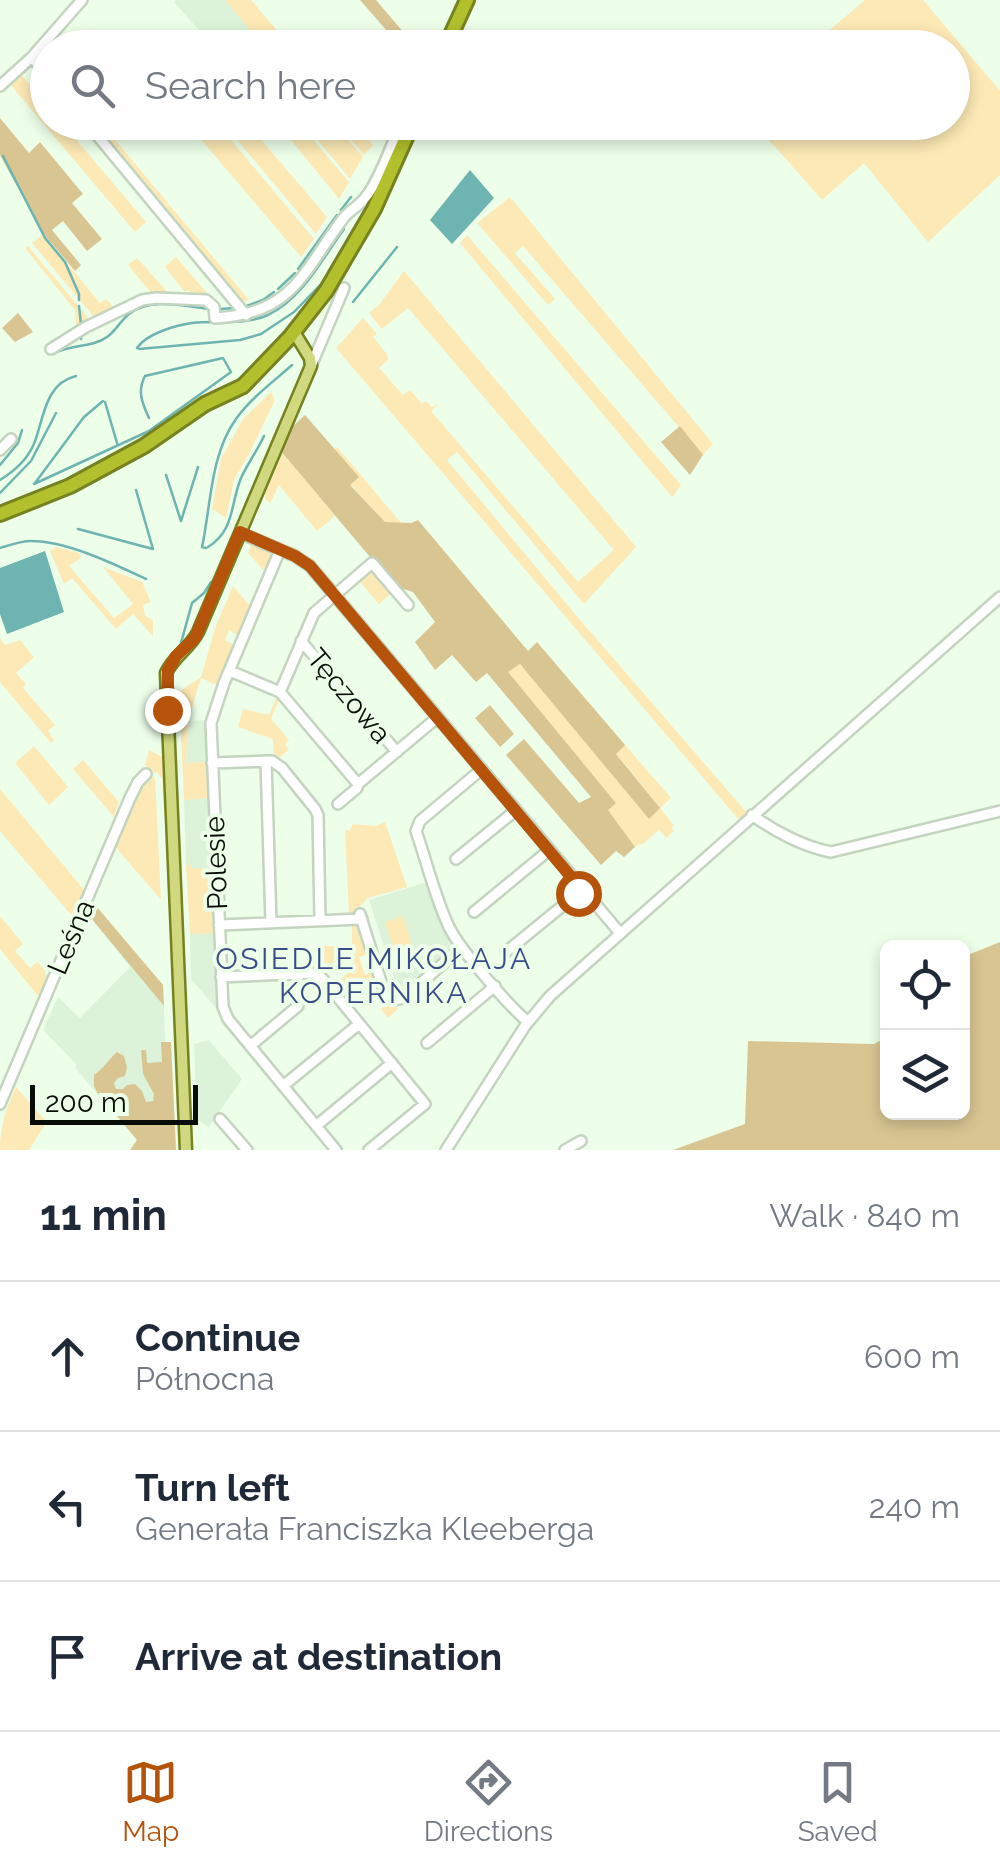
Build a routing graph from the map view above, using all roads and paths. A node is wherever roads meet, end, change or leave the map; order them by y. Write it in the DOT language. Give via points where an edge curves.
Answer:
graph roads {
  1 [pos="82,0"];
  2 [pos="467,0"];
  3 [pos="56,30"];
  4 [pos="453,30"];
  5 [pos="30,60"];
  6 [pos="0,86"];
  7 [pos="101,140"];
  8 [pos="392,140"];
  9 [pos="405,140"];
  10 [pos="344,288"];
  11 [pos="246,315"];
  12 [pos="294,332"];
  13 [pos="51,350"];
  14 [pos="311,366"];
  15 [pos="10,439"];
  16 [pos="0,450"];
  17 [pos="0,514"];
  18 [pos="240,532"];
  19 [pos="280,550"];
  20 [pos="334,594"];
  21 [pos="1000,597"];
  22 [pos="408,605"];
  23 [pos="302,641"];
  24 [pos="230,671"];
  25 [pos="280,692"];
  26 [pos="438,717"];
  27 [pos="397,752"];
  28 [pos="266,760"];
  29 [pos="212,763"];
  30 [pos="482,770"];
  31 [pos="146,774"];
  32 [pos="358,784"];
  33 [pos="338,804"];
  34 [pos="515,811"];
  35 [pos="1000,811"];
  36 [pos="752,816"];
  37 [pos="548,851"];
  38 [pos="456,859"];
  39 [pos="582,890"];
  40 [pos="474,912"];
  41 [pos="320,920"];
  42 [pos="272,922"];
  43 [pos="218,924"];
  44 [pos="620,934"];
  45 [pos="462,947"];
  46 [pos="506,952"];
  47 [pos="298,974"];
  48 [pos="221,977"];
  49 [pos="495,986"];
  50 [pos="528,1022"];
  51 [pos="359,1024"];
  52 [pos="427,1043"];
  53 [pos="250,1046"];
  54 [pos="392,1064"];
  55 [pos="283,1086"];
  56 [pos="2,1095"];
  57 [pos="220,1118"];
  58 [pos="316,1126"];
  59 [pos="581,1141"];
  60 [pos="186,1150"];
  61 [pos="247,1150"];
  62 [pos="336,1150"];
  63 [pos="370,1150"];
  64 [pos="446,1150"];
  65 [pos="565,1150"];
  1 -- 3 [label="street"];
  2 -- 4 [label="highway"];
  5 -- 6 [label="street"];
  7 -- 11 [label="street"];
  8 -- 11 [label="street" via="365,198 344,216 302,277 275,302"];
  9 -- 12 [label="highway" via="364,227"];
  10 -- 14 [label="street"];
  11 -- 13 [label="street" via="215,318 206,300 142,300"];
  12 -- 14 [label="main road"];
  12 -- 17 [label="highway" via="240,388 70,486"];
  14 -- 18 [label="main road"];
  15 -- 16 [label="street"];
  18 -- 19 [label="street"];
  18 -- 60 [label="main road" via="195,638 166,674"];
  19 -- 20 [label="street" via="304,561"];
  19 -- 24 [label="street, Polesie"];
  20 -- 22 [label="street" via="372,563"];
  20 -- 23 [label="street" via="314,613"];
  20 -- 26 [label="street"];
  21 -- 36 [label="street"];
  23 -- 25 [label="street"];
  23 -- 27 [label="street, Tęczowa"];
  24 -- 25 [label="street"];
  24 -- 29 [label="street, Polesie" via="211,723"];
  25 -- 32 [label="street"];
  26 -- 27 [label="street"];
  26 -- 30 [label="street"];
  27 -- 32 [label="street"];
  28 -- 29 [label="street"];
  28 -- 41 [label="street" via="282,768 318,814"];
  28 -- 42 [label="street"];
  29 -- 43 [label="street, Polesie"];
  30 -- 34 [label="street"];
  30 -- 45 [label="street" via="416,831"];
  31 -- 56 [label="street, Leśna"];
  32 -- 33 [label="street"];
  34 -- 37 [label="street"];
  34 -- 38 [label="street"];
  35 -- 36 [label="street" via="831,852"];
  36 -- 44 [label="street"];
  37 -- 39 [label="street"];
  37 -- 40 [label="street"];
  39 -- 44 [label="street"];
  39 -- 46 [label="street"];
  41 -- 42 [label="street"];
  41 -- 45 [label="street" via="361,916 382,985 397,1001"];
  42 -- 43 [label="street"];
  43 -- 48 [label="street, Polesie"];
  44 -- 50 [label="street"];
  45 -- 49 [label="street"];
  47 -- 48 [label="street"];
  47 -- 51 [label="street" via="322,978"];
  47 -- 53 [label="street" via="298,1006"];
  48 -- 53 [label="street, Polesie" via="224,1014"];
  49 -- 50 [label="street"];
  49 -- 52 [label="street"];
  50 -- 64 [label="street"];
  51 -- 54 [label="street"];
  51 -- 55 [label="street"];
  53 -- 55 [label="street, Polesie"];
  54 -- 58 [label="street"];
  54 -- 63 [label="street" via="424,1104"];
  55 -- 58 [label="street, Polesie"];
  57 -- 61 [label="street"];
  58 -- 62 [label="street, Polesie"];
  59 -- 65 [label="street"];
}
